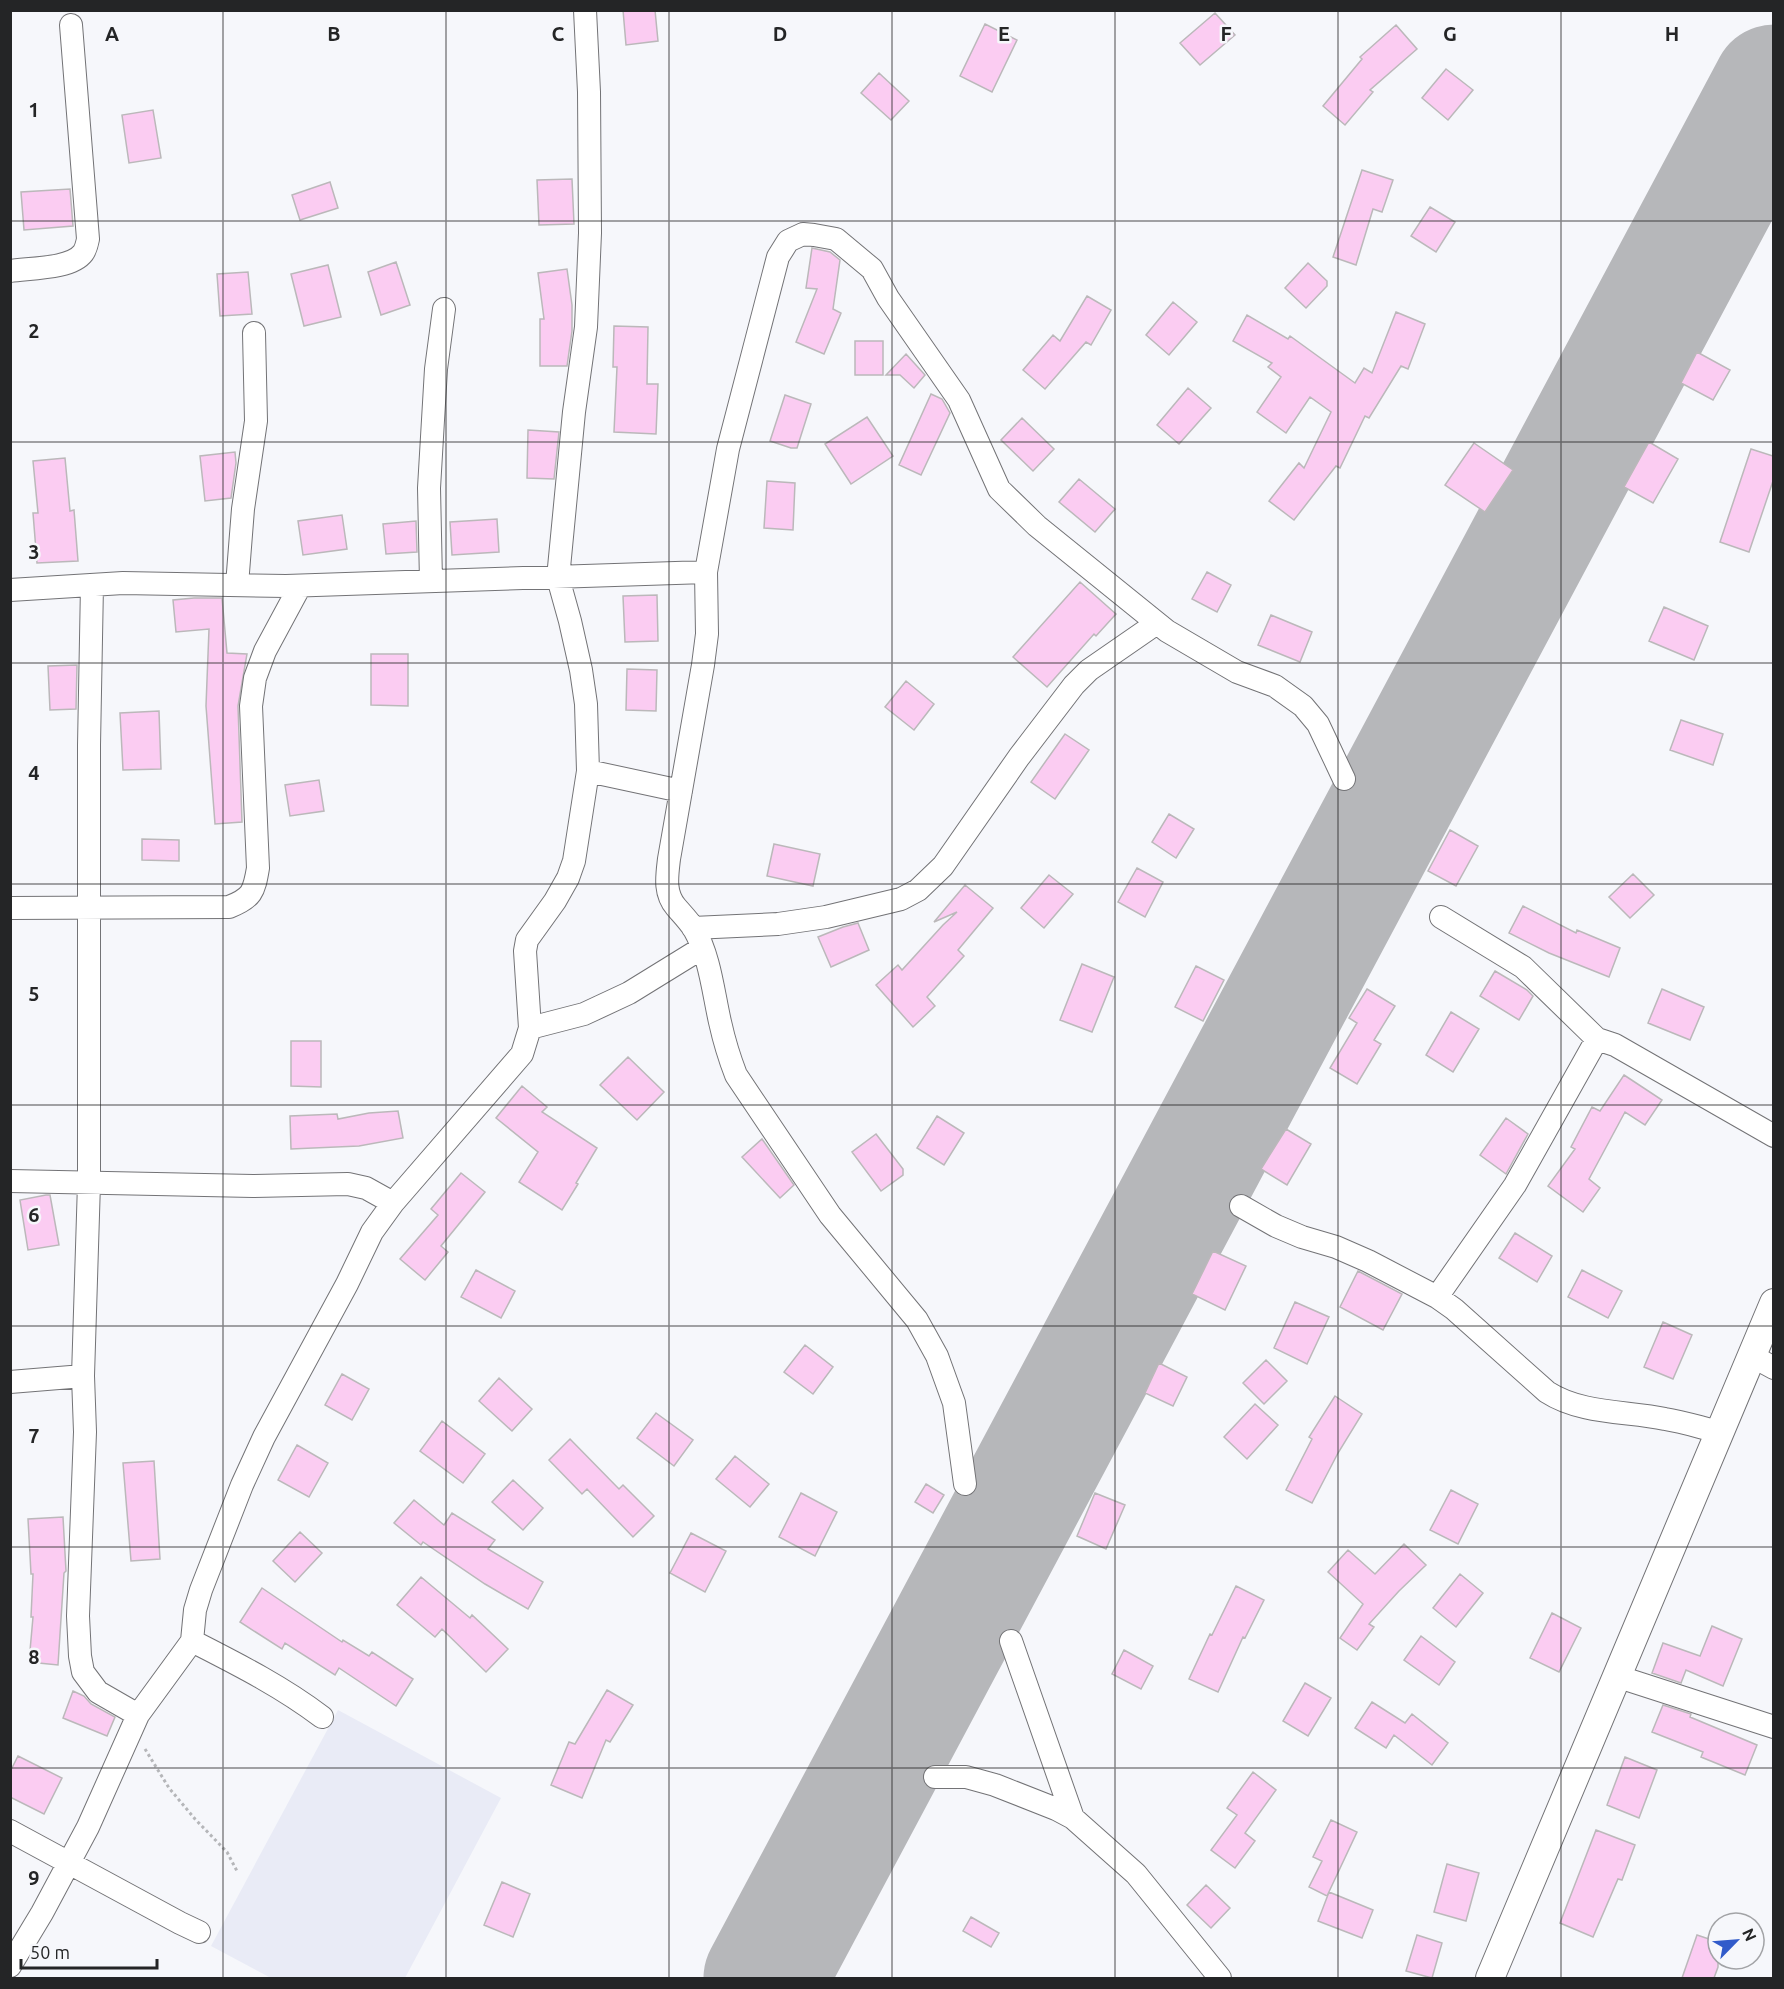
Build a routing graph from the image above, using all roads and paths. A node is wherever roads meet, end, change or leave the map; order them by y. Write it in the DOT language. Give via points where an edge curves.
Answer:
graph roads {
  1 [pos="585,10"];
  2 [pos="70,25"];
  3 [pos="10,271"];
  4 [pos="444,309"];
  5 [pos="254,333"];
  6 [pos="706,572"];
  7 [pos="558,578"];
  8 [pos="431,581"];
  9 [pos="92,585"];
  10 [pos="237,585"];
  11 [pos="300,586"];
  12 [pos="10,590"];
  13 [pos="1157,623"];
  14 [pos="588,771"];
  15 [pos="1344,779"];
  16 [pos="681,791"];
  17 [pos="10,908"];
  18 [pos="90,909"];
  19 [pos="1441,917"];
  20 [pos="698,938"];
  21 [pos="530,1028"];
  22 [pos="1597,1040"];
  23 [pos="1773,1136"];
  24 [pos="10,1181"];
  25 [pos="89,1183"];
  26 [pos="393,1203"];
  27 [pos="1241,1206"];
  28 [pos="1437,1297"];
  29 [pos="1773,1303"];
  30 [pos="1763,1362"];
  31 [pos="83,1376"];
  32 [pos="10,1382"];
  33 [pos="1720,1432"];
  34 [pos="964,1484"];
  35 [pos="192,1641"];
  36 [pos="1011,1641"];
  37 [pos="1616,1676"];
  38 [pos="322,1717"];
  39 [pos="136,1722"];
  40 [pos="1773,1727"];
  41 [pos="935,1777"];
  42 [pos="1073,1818"];
  43 [pos="10,1831"];
  44 [pos="69,1863"];
  45 [pos="238,1873"];
  46 [pos="199,1932"];
  47 [pos="10,1966"];
  48 [pos="1220,1978"];
  49 [pos="1490,1978"];
  1 -- 7 [label="street" via="590,233 586,327"];
  2 -- 3 [label="street" via="88,239 84,252 75,260"];
  4 -- 8 [label="street" via="429,488"];
  5 -- 10 [label="street" via="256,422"];
  6 -- 7 [label="street"];
  6 -- 13 [label="street" via="728,449 778,257 788,241 802,234 814,235 836,239 872,269 958,400 999,489 1037,526"];
  6 -- 16 [label="street" via="704,665"];
  7 -- 8 [label="street"];
  7 -- 14 [label="street" via="581,670"];
  8 -- 11 [label="street"];
  9 -- 10 [label="street"];
  9 -- 12 [label="street"];
  9 -- 18 [label="street"];
  10 -- 11 [label="street"];
  11 -- 18 [label="street" via="255,678 251,706 258,868 247,899 229,907"];
  13 -- 15 [label="street" via="1210,658 1275,686 1303,705 1318,724"];
  13 -- 20 [label="street" via="1089,670 1074,686 1019,756 943,866 918,890 902,899 825,917"];
  14 -- 16 [label="street"];
  14 -- 21 [label="street" via="568,878 527,940"];
  16 -- 20 [label="street" via="667,880 671,901"];
  17 -- 18 [label="street"];
  18 -- 25 [label="street"];
  19 -- 22 [label="street" via="1523,967"];
  20 -- 21 [label="street" via="620,997 584,1014"];
  20 -- 34 [label="street" via="736,1075 830,1215 916,1320 937,1356 954,1403"];
  21 -- 26 [label="street" via="522,1054"];
  22 -- 23 [label="street" via="1615,1045"];
  22 -- 28 [label="street" via="1515,1185"];
  24 -- 25 [label="street"];
  25 -- 26 [label="street" via="348,1184 366,1188"];
  25 -- 31 [label="street"];
  26 -- 35 [label="street" via="372,1232 264,1437 201,1590"];
  27 -- 28 [label="street" via="1276,1226 1368,1261"];
  28 -- 33 [label="street" via="1560,1401"];
  29 -- 30 [label="main road"];
  30 -- 33 [label="main road"];
  31 -- 32 [label="street"];
  31 -- 39 [label="street" via="85,1432 78,1616 81,1664 98,1692"];
  33 -- 37 [label="main road"];
  35 -- 38 [label="street" via="296,1697"];
  35 -- 39 [label="street"];
  36 -- 42 [label="street"];
  37 -- 40 [label="street"];
  37 -- 49 [label="main road"];
  39 -- 44 [label="street"];
  39 -- 45 [label="path" via="169,1788 227,1852"];
  41 -- 42 [label="street" via="966,1777 995,1785"];
  42 -- 48 [label="street" via="1136,1874"];
  43 -- 44 [label="street"];
  44 -- 46 [label="street"];
  44 -- 47 [label="street"];
}
